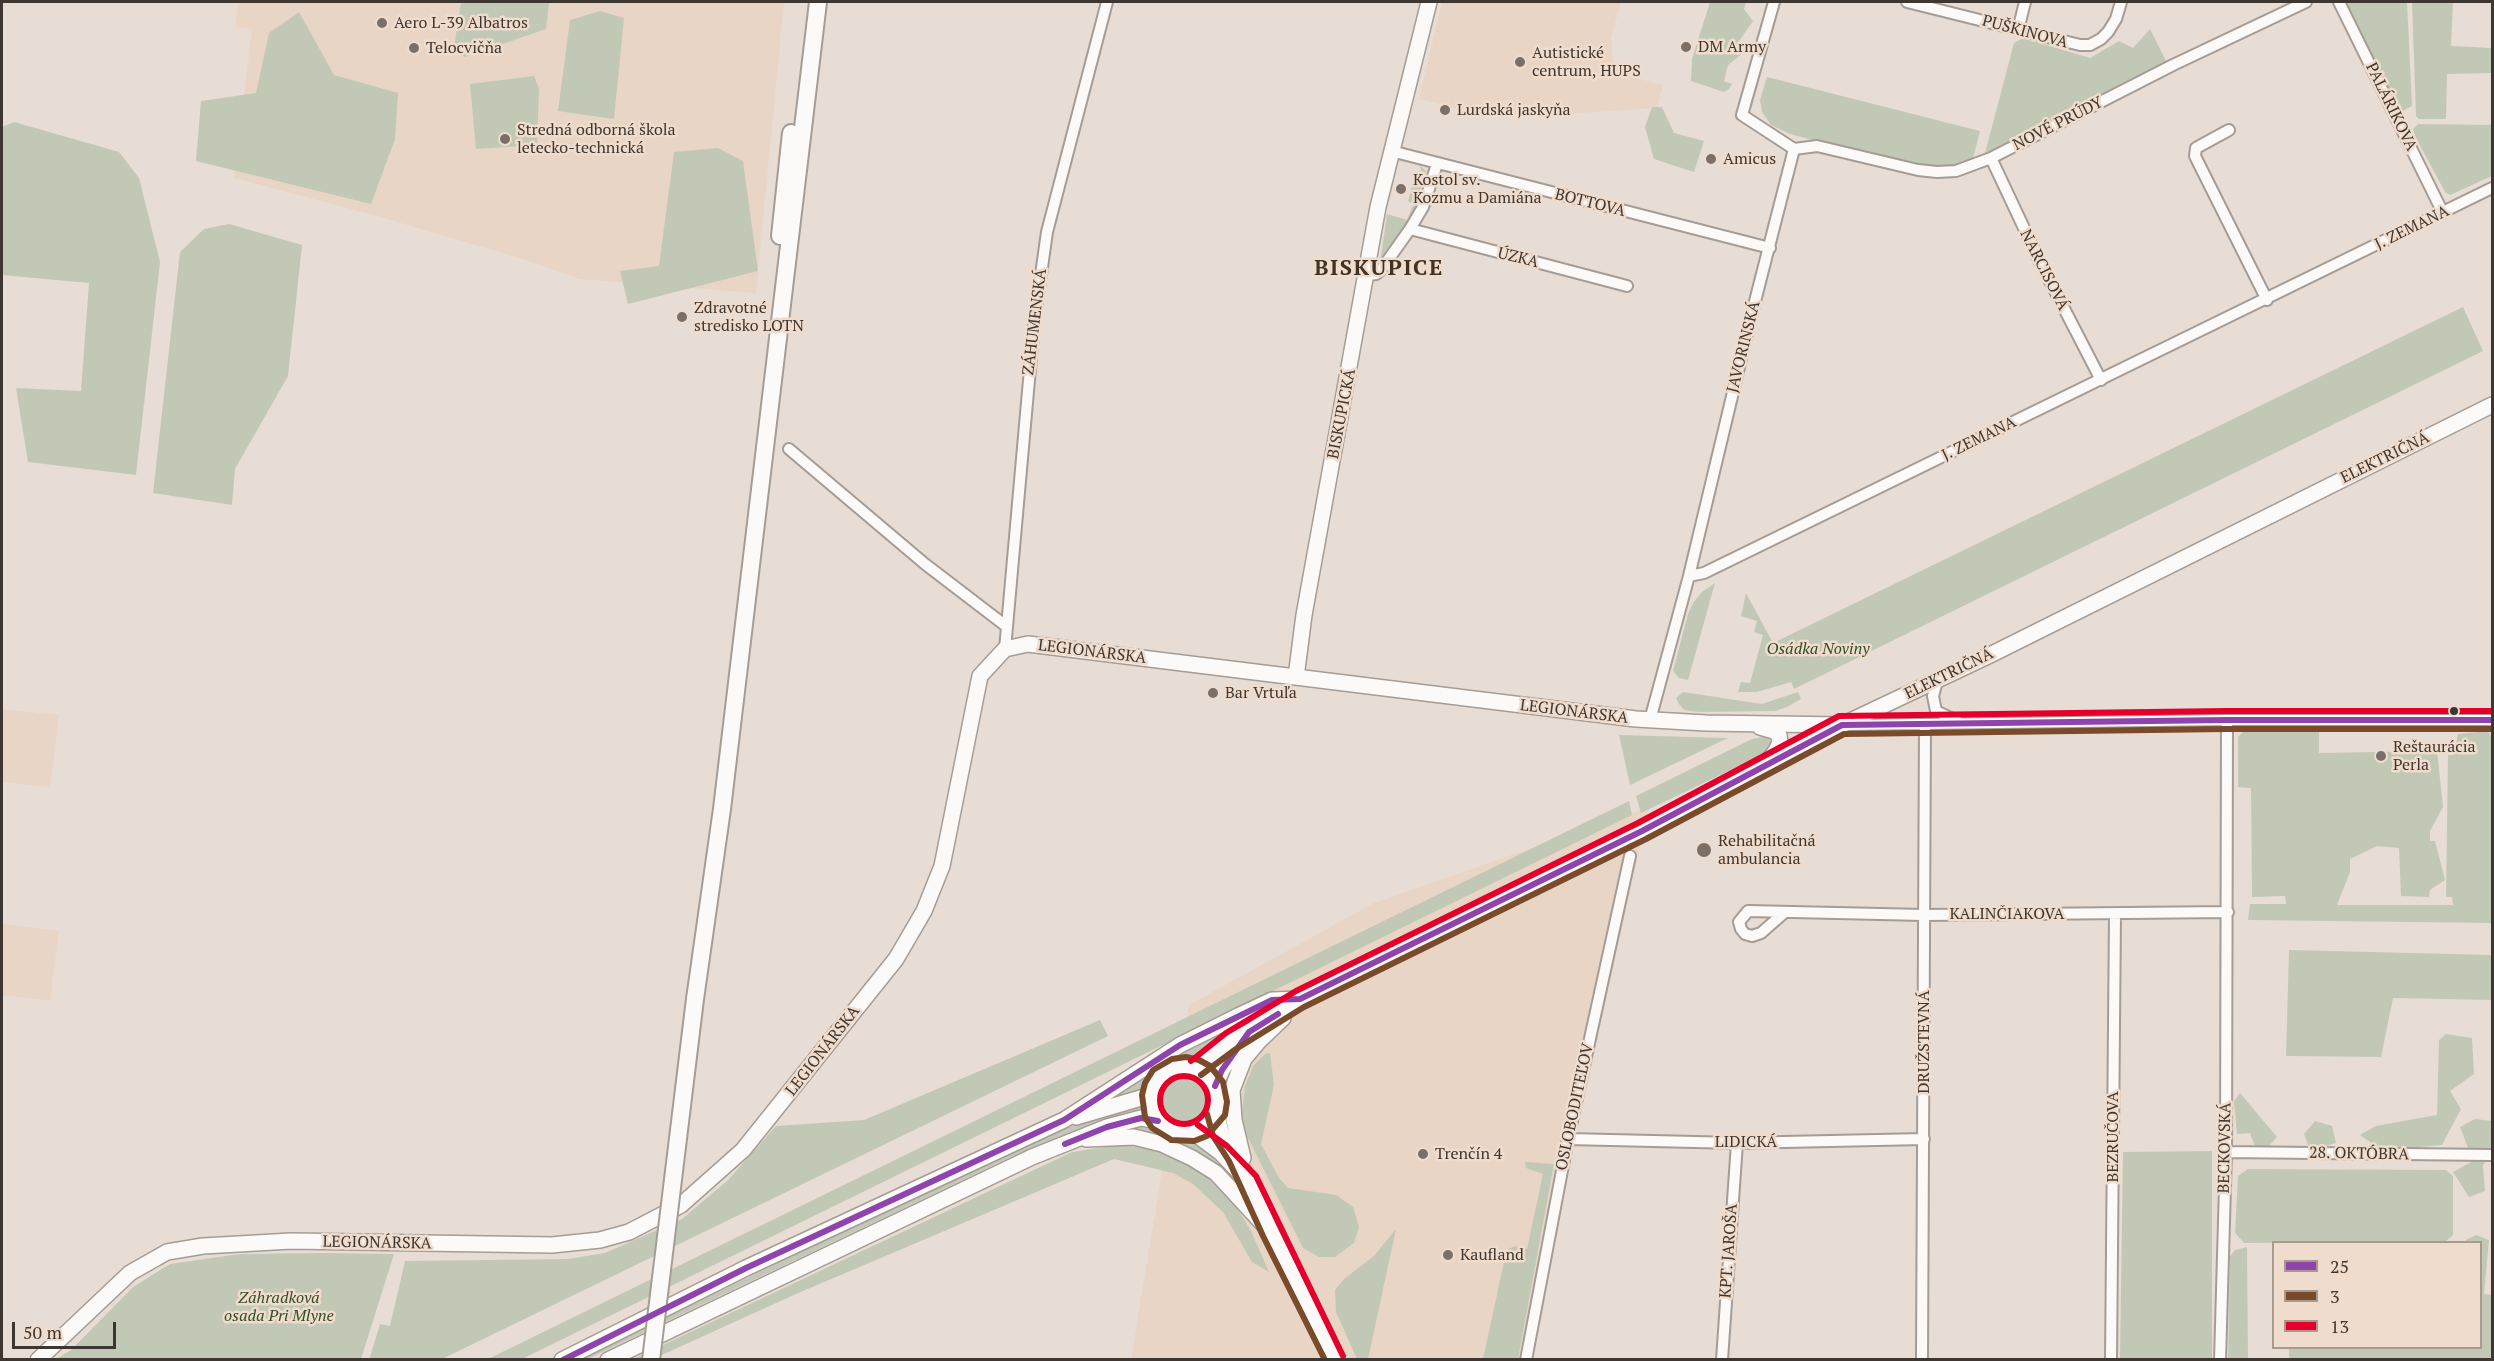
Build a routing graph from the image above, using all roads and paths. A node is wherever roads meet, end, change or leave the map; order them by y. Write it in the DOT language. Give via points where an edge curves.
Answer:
graph roads {
  1 [pos="807,2"];
  2 [pos="819,2"];
  3 [pos="1107,2"];
  4 [pos="1429,2"];
  5 [pos="1774,2"];
  6 [pos="1907,2"];
  7 [pos="2025,2"];
  8 [pos="2121,2"];
  9 [pos="2306,2"];
  10 [pos="2339,2"];
  11 [pos="2018,30"];
  12 [pos="2229,130"];
  13 [pos="1794,149"];
  14 [pos="1391,151"];
  15 [pos="1991,158"];
  16 [pos="1437,164"];
  17 [pos="2493,188"];
  18 [pos="2443,213"];
  19 [pos="1410,230"];
  20 [pos="1770,248"];
  21 [pos="1368,275"];
  22 [pos="1626,286"];
  23 [pos="2267,300"];
  24 [pos="774,378"];
  25 [pos="2101,380"];
  26 [pos="2493,405"];
  27 [pos="789,449"];
  28 [pos="1689,576"];
  29 [pos="1006,626"];
  30 [pos="1005,649"];
  31 [pos="1296,677"];
  32 [pos="1937,681"];
  33 [pos="1650,720"];
  34 [pos="2227,720"];
  35 [pos="2493,720"];
  36 [pos="1963,723"];
  37 [pos="1749,724"];
  38 [pos="1925,724"];
  39 [pos="1842,726"];
  40 [pos="1763,766"];
  41 [pos="1630,856"];
  42 [pos="1785,912"];
  43 [pos="2228,912"];
  44 [pos="2115,914"];
  45 [pos="1924,915"];
  46 [pos="1300,999"];
  47 [pos="1249,1032"];
  48 [pos="1196,1068"];
  49 [pos="1215,1086"];
  50 [pos="1151,1095"];
  51 [pos="1216,1112"];
  52 [pos="1064,1120"];
  53 [pos="1158,1120"];
  54 [pos="1193,1132"];
  55 [pos="1568,1139"];
  56 [pos="1924,1139"];
  57 [pos="1077,1140"];
  58 [pos="1737,1143"];
  59 [pos="2226,1152"];
  60 [pos="2493,1155"];
  61 [pos="1248,1181"];
  62 [pos="1271,1232"];
  63 [pos="38,1359"];
  64 [pos="562,1359"];
  65 [pos="608,1359"];
  66 [pos="651,1359"];
  67 [pos="1335,1359"];
  68 [pos="1526,1359"];
  69 [pos="1722,1359"];
  70 [pos="1922,1359"];
  71 [pos="2111,1359"];
  72 [pos="2220,1359"];
  1 -- 24 [label="main road" via="781,209"];
  2 -- 24 [label="main road"];
  3 -- 29 [label="street, ZÁHUMENSKÁ" via="1047,232 1034,324"];
  4 -- 14 [label="street, BISKUPICKÁ"];
  5 -- 13 [label="street" via="1742,115"];
  6 -- 11 [label="street, PUŠKINOVA"];
  7 -- 11 [label="street"];
  8 -- 11 [label="street, PUŠKINOVA" via="2108,32 2090,45 2069,44"];
  9 -- 15 [label="street, NOVÉ PRÚDY"];
  10 -- 18 [label="street, PALÁRIKOVA"];
  12 -- 23 [label="street" via="2196,148 2195,156"];
  13 -- 15 [label="street, NOVÉ PRÚDY" via="1817,146 1937,172 1956,171"];
  13 -- 20 [label="street, JAVORINSKÁ"];
  14 -- 16 [label="street"];
  14 -- 21 [label="street, BISKUPICKÁ"];
  15 -- 25 [label="street, NARCISOVÁ"];
  16 -- 19 [label="street" via="1423,207"];
  16 -- 20 [label="street, BOTTOVA"];
  17 -- 18 [label="street, J. ZEMANA"];
  18 -- 23 [label="street, J. ZEMANA"];
  19 -- 21 [label="street" via="1381,270"];
  19 -- 22 [label="street, ÚZKA"];
  20 -- 28 [label="street, JAVORINSKÁ"];
  21 -- 31 [label="street, BISKUPICKÁ" via="1304,615"];
  23 -- 25 [label="street, J. ZEMANA"];
  24 -- 66 [label="main road, bridge"];
  25 -- 28 [label="street, J. ZEMANA" via="1704,573"];
  26 -- 32 [label="street, ELEKTRIČNÁ"];
  27 -- 29 [label="street" via="924,564"];
  28 -- 33 [label="street, JAVORINSKÁ"];
  29 -- 30 [label="street, ZÁHUMENSKÁ"];
  30 -- 31 [label="street, LEGIONÁRSKA" via="1028,644"];
  30 -- 63 [label="street, LEGIONÁRSKA" via="980,676 942,866 896,959 743,1150 681,1205 628,1232 600,1240 552,1245 291,1241 167,1252 130,1273"];
  31 -- 33 [label="street, LEGIONÁRSKA"];
  32 -- 36 [label="street" via="1933,696 1936,711"];
  32 -- 39 [label="street, ELEKTRIČNÁ"];
  33 -- 37 [label="street, LEGIONÁRSKA"];
  34 -- 35 [label="street, LEGIONÁRSKA"];
  34 -- 36 [label="street, LEGIONÁRSKA"];
  34 -- 43 [label="street, BECKOVSKÁ"];
  36 -- 38 [label="street, LEGIONÁRSKA"];
  37 -- 39 [label="street, LEGIONÁRSKA"];
  37 -- 40 [label="street" via="1779,735 1776,751"];
  38 -- 39 [label="street, LEGIONÁRSKA"];
  38 -- 45 [label="street, DRUŽSTEVNÁ"];
  39 -- 40 [label="street, ELEKTRIČNÁ"];
  40 -- 46 [label="street, ELEKTRIČNÁ" via="1633,835"];
  41 -- 55 [label="street, OSLOBODITEĽOV"];
  42 -- 45 [label="street, KALINČIAKOVA"];
  43 -- 44 [label="street, KALINČIAKOVA"];
  43 -- 59 [label="street, BECKOVSKÁ"];
  44 -- 45 [label="street, KALINČIAKOVA"];
  44 -- 71 [label="street, BEZRUČOVA"];
  45 -- 56 [label="street, DRUŽSTEVNÁ"];
  46 -- 47 [label="street, ELEKTRIČNÁ"];
  46 -- 52 [label="street" via="1272,1000 1238,1016 1180,1046"];
  46 -- 61 [label="street" via="1244,1059 1232,1090 1234,1120"];
  47 -- 48 [label="street, ELEKTRIČNÁ"];
  47 -- 49 [label="street, ELEKTRIČNÁ"];
  48 -- 49 [label="street"];
  48 -- 50 [label="street" via="1176,1067 1167,1071 1159,1077"];
  49 -- 51 [label="street"];
  50 -- 52 [label="street"];
  50 -- 53 [label="street"];
  51 -- 54 [label="street" via="1203,1128"];
  51 -- 61 [label="street" via="1221,1132"];
  52 -- 64 [label="street" via="746,1268"];
  53 -- 54 [label="street" via="1173,1131"];
  53 -- 57 [label="street" via="1141,1118"];
  54 -- 61 [label="street"];
  55 -- 58 [label="street, LIDICKÁ"];
  55 -- 68 [label="street, OSLOBODITEĽOV"];
  56 -- 58 [label="street, LIDICKÁ"];
  56 -- 70 [label="street, DRUŽSTEVNÁ"];
  57 -- 62 [label="street" via="1134,1137 1192,1158 1216,1173"];
  57 -- 65 [label="street" via="1021,1162"];
  58 -- 69 [label="street, KPT. JAROŠA"];
  59 -- 60 [label="street, 28. OKTÓBRA"];
  59 -- 72 [label="street, BECKOVSKÁ"];
  61 -- 62 [label="street"];
  62 -- 67 [label="street"];
}
